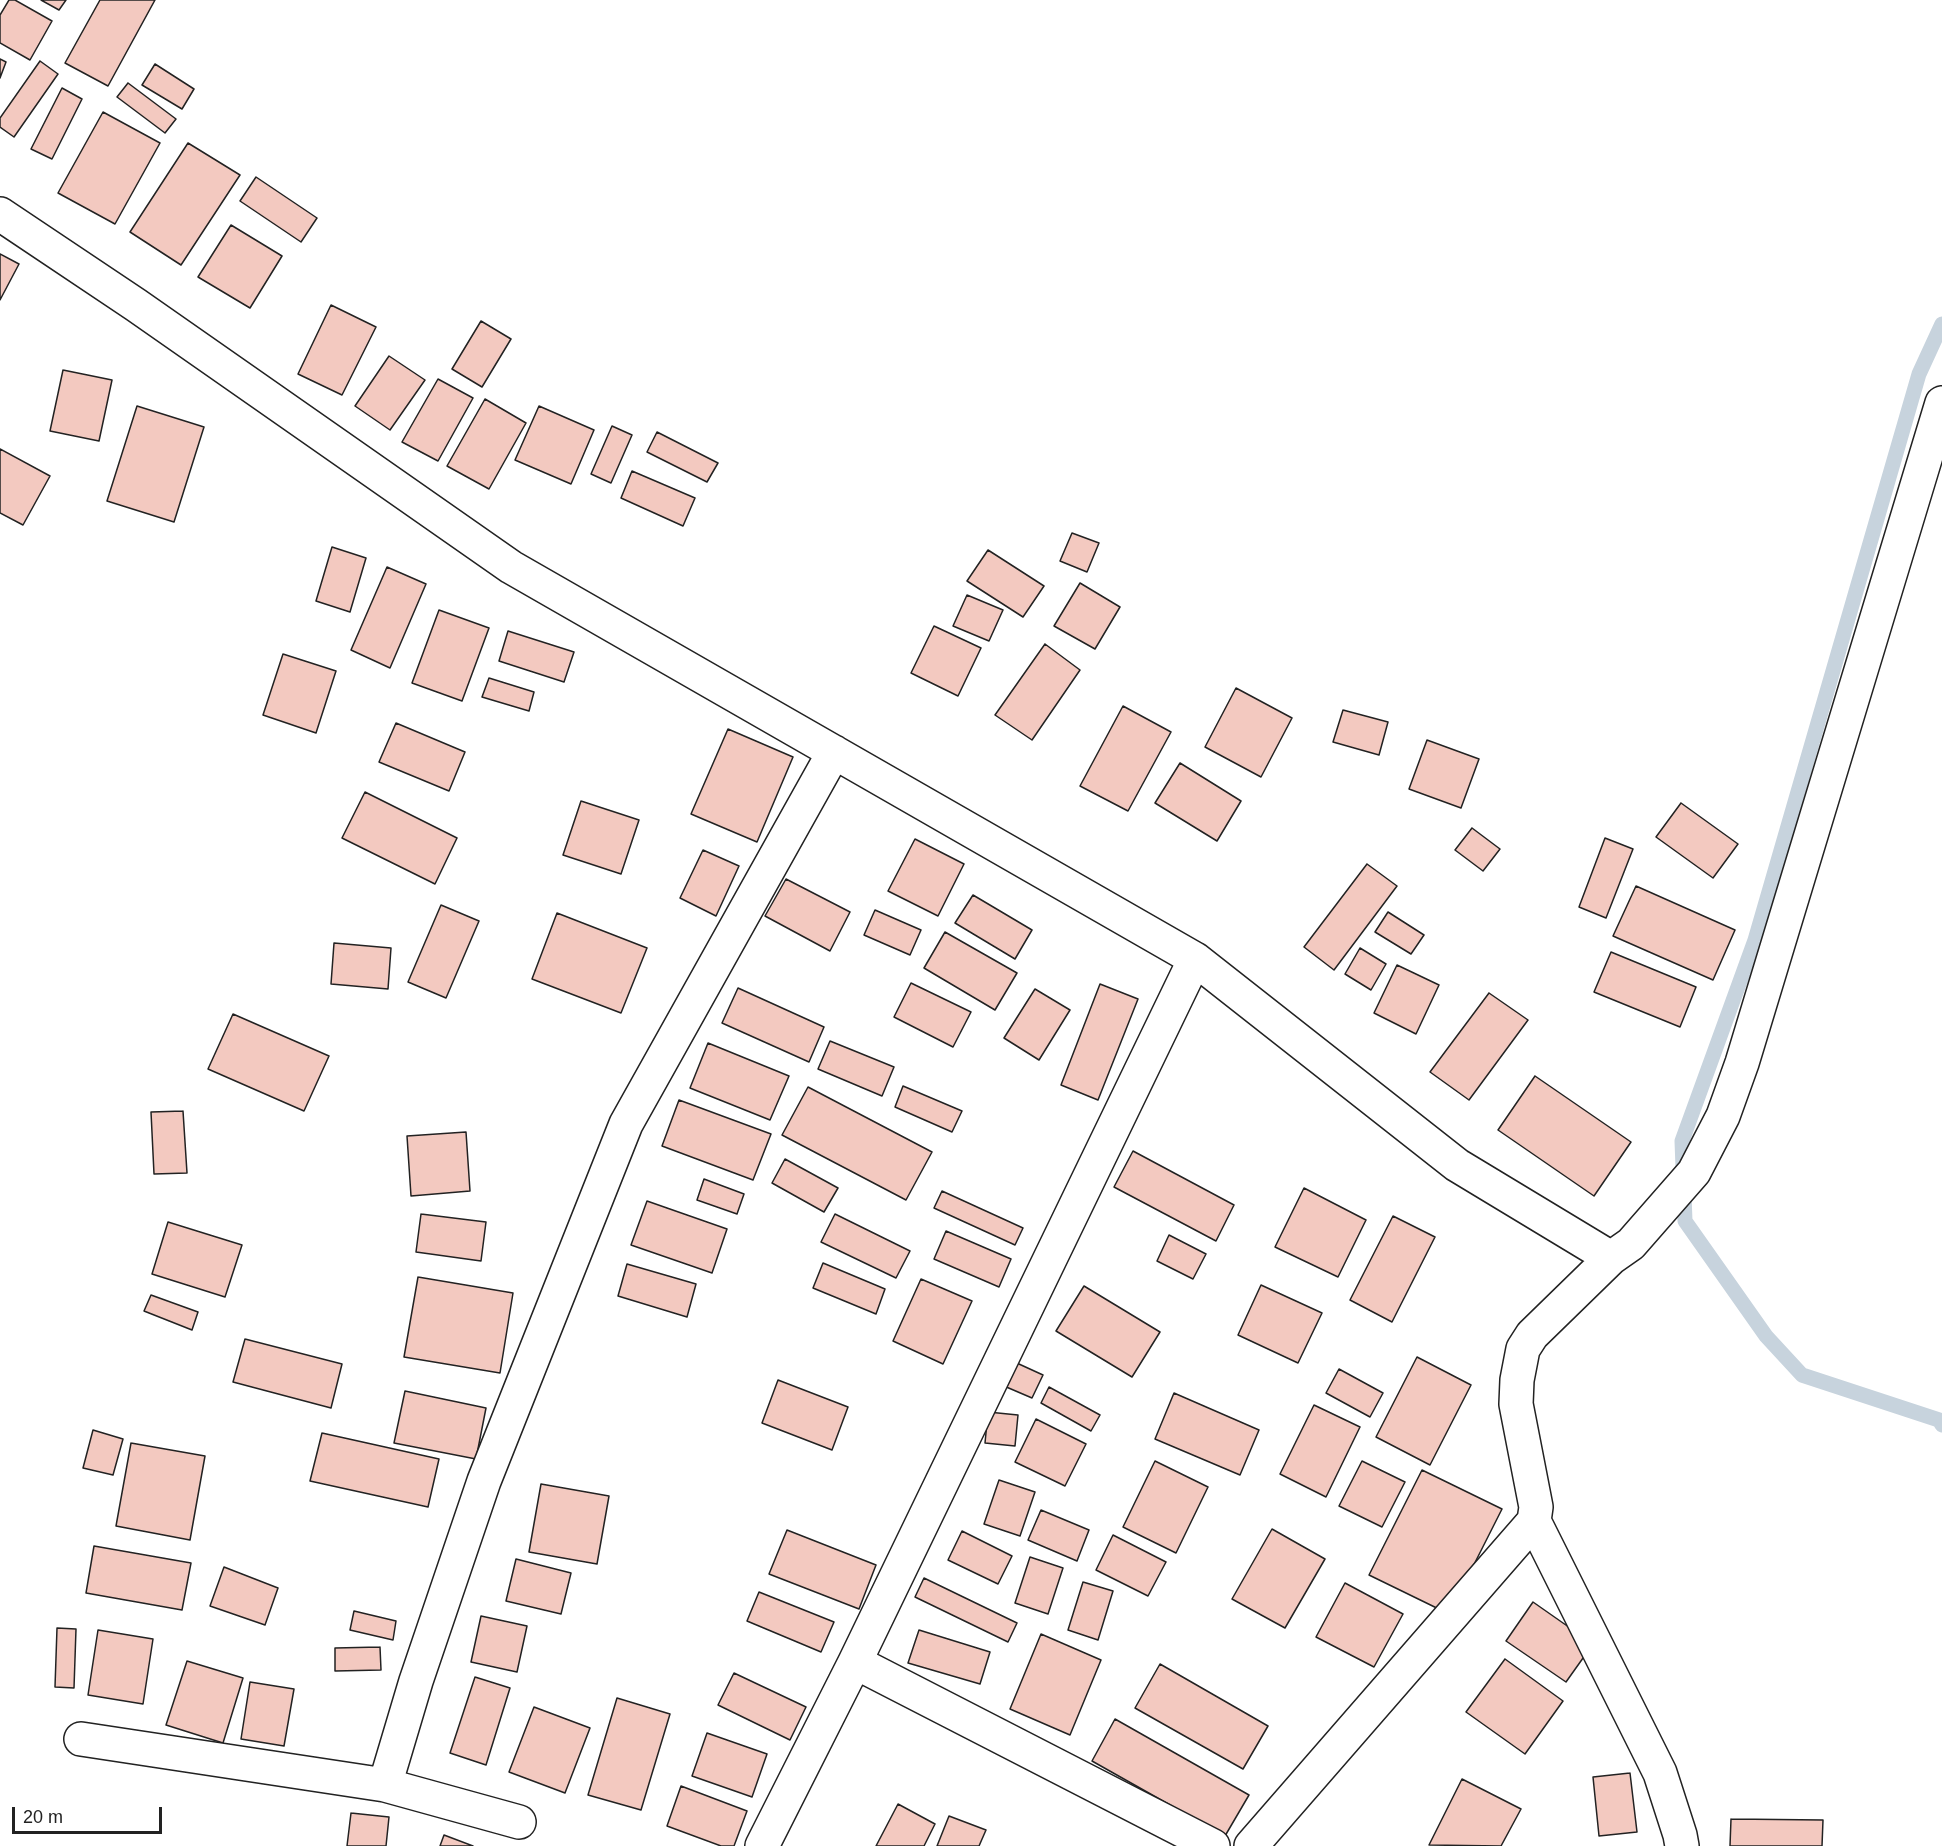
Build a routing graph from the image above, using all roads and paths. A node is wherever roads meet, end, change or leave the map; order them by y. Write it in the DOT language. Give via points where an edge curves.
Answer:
graph roads {
  1 [pos="0,214"];
  2 [pos="1942,403"];
  3 [pos="834,752"];
  4 [pos="1195,959"];
  5 [pos="1611,1258"];
  6 [pos="1534,1521"];
  7 [pos="855,1662"];
  8 [pos="81,1739"];
  9 [pos="385,1785"];
  10 [pos="519,1822"];
  11 [pos="762,1846"];
  12 [pos="1213,1846"];
  13 [pos="1251,1846"];
  14 [pos="1682,1846"];
  1 -- 3 [label="street" via="512,567"];
  2 -- 5 [label="street" via="1742,1063 1722,1116 1695,1172 1631,1244"];
  3 -- 4 [label="street"];
  3 -- 9 [label="street" via="626,1124 484,1481"];
  4 -- 5 [label="street" via="1457,1165"];
  4 -- 7 [label="street"];
  5 -- 6 [label="street" via="1532,1335 1523,1349 1516,1404 1536,1507"];
  6 -- 13 [label="street"];
  6 -- 14 [label="street" via="1660,1773"];
  7 -- 11 [label="street"];
  7 -- 12 [label="street"];
  8 -- 9 [label="street"];
  9 -- 10 [label="street"];
}
